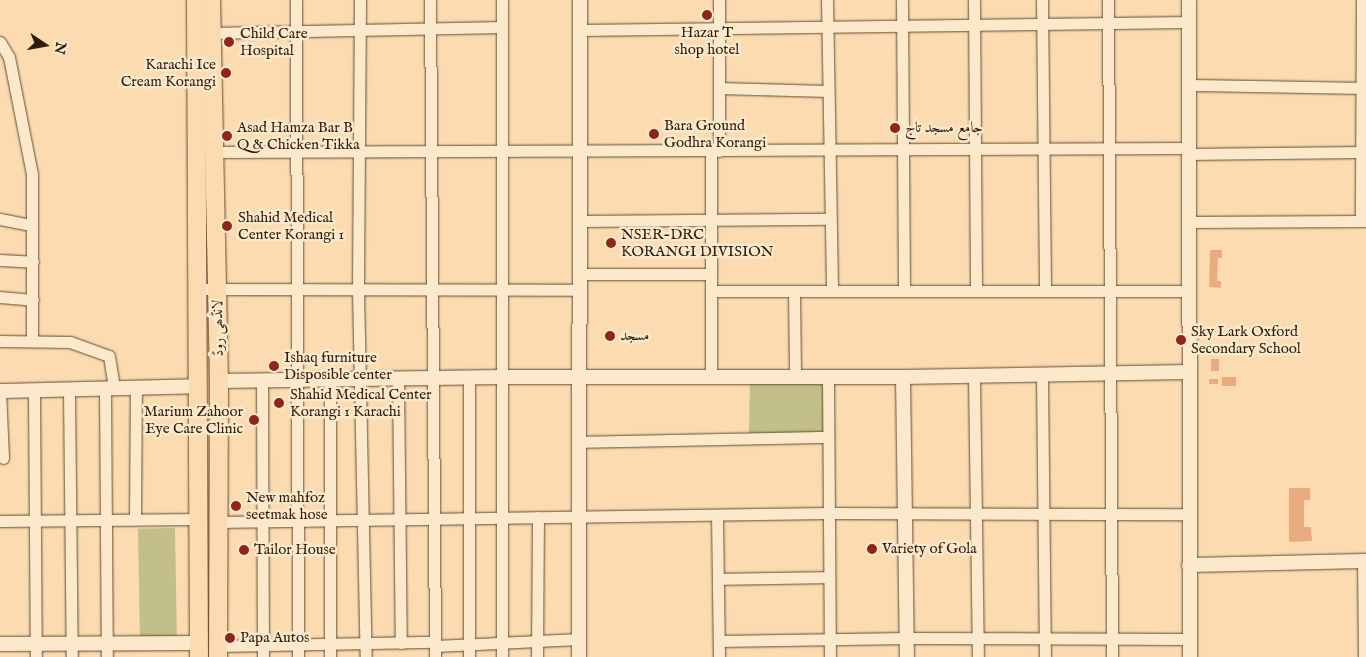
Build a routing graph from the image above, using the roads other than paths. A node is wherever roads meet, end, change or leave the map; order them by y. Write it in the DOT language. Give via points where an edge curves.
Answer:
graph roads {
  1 [pos="196,0"];
  2 [pos="211,0"];
  3 [pos="296,0"];
  4 [pos="360,0"];
  5 [pos="430,0"];
  6 [pos="502,0"];
  7 [pos="580,0"];
  8 [pos="720,0"];
  9 [pos="827,0"];
  10 [pos="902,0"];
  11 [pos="974,0"];
  12 [pos="1042,0"];
  13 [pos="1108,0"];
  14 [pos="1188,0"];
  15 [pos="1362,0"];
  16 [pos="1188,22"];
  17 [pos="1042,24"];
  18 [pos="1107,24"];
  19 [pos="974,25"];
  20 [pos="903,26"];
  21 [pos="430,27"];
  22 [pos="502,27"];
  23 [pos="827,27"];
  24 [pos="1364,27"];
  25 [pos="360,28"];
  26 [pos="720,29"];
  27 [pos="580,30"];
  28 [pos="296,31"];
  29 [pos="211,33"];
  30 [pos="0,42"];
  31 [pos="1189,85"];
  32 [pos="719,88"];
  33 [pos="1364,88"];
  34 [pos="828,91"];
  35 [pos="975,149"];
  36 [pos="1043,149"];
  37 [pos="1110,149"];
  38 [pos="829,150"];
  39 [pos="903,150"];
  40 [pos="580,151"];
  41 [pos="715,151"];
  42 [pos="1189,151"];
  43 [pos="213,152"];
  44 [pos="359,152"];
  45 [pos="432,152"];
  46 [pos="501,152"];
  47 [pos="1362,152"];
  48 [pos="296,153"];
  49 [pos="830,218"];
  50 [pos="0,219"];
  51 [pos="711,220"];
  52 [pos="580,221"];
  53 [pos="1364,221"];
  54 [pos="1189,222"];
  55 [pos="32,225"];
  56 [pos="0,260"];
  57 [pos="33,262"];
  58 [pos="580,274"];
  59 [pos="711,274"];
  60 [pos="198,289"];
  61 [pos="217,289"];
  62 [pos="298,290"];
  63 [pos="358,290"];
  64 [pos="433,290"];
  65 [pos="501,290"];
  66 [pos="580,290"];
  67 [pos="794,290"];
  68 [pos="711,291"];
  69 [pos="832,291"];
  70 [pos="904,291"];
  71 [pos="976,291"];
  72 [pos="1045,291"];
  73 [pos="1110,291"];
  74 [pos="1189,291"];
  75 [pos="0,297"];
  76 [pos="33,300"];
  77 [pos="32,340"];
  78 [pos="0,341"];
  79 [pos="1189,372"];
  80 [pos="1111,374"];
  81 [pos="1042,375"];
  82 [pos="795,376"];
  83 [pos="974,376"];
  84 [pos="468,377"];
  85 [pos="502,377"];
  86 [pos="580,377"];
  87 [pos="711,377"];
  88 [pos="828,377"];
  89 [pos="903,377"];
  90 [pos="362,378"];
  91 [pos="398,378"];
  92 [pos="433,378"];
  93 [pos="330,379"];
  94 [pos="262,380"];
  95 [pos="298,380"];
  96 [pos="218,381"];
  97 [pos="199,386"];
  98 [pos="136,388"];
  99 [pos="110,389"];
  100 [pos="69,390"];
  101 [pos="0,391"];
  102 [pos="34,392"];
  103 [pos="827,437"];
  104 [pos="579,442"];
  105 [pos="3,458"];
  106 [pos="828,513"];
  107 [pos="906,514"];
  108 [pos="976,514"];
  109 [pos="1189,514"];
  110 [pos="717,515"];
  111 [pos="1043,515"];
  112 [pos="1111,515"];
  113 [pos="502,517"];
  114 [pos="538,517"];
  115 [pos="434,518"];
  116 [pos="468,518"];
  117 [pos="579,518"];
  118 [pos="106,519"];
  119 [pos="135,519"];
  120 [pos="200,519"];
  121 [pos="364,519"];
  122 [pos="399,519"];
  123 [pos="35,520"];
  124 [pos="71,520"];
  125 [pos="298,520"];
  126 [pos="329,520"];
  127 [pos="0,521"];
  128 [pos="262,521"];
  129 [pos="218,522"];
  130 [pos="1365,561"];
  131 [pos="1189,565"];
  132 [pos="829,577"];
  133 [pos="718,579"];
  134 [pos="1365,636"];
  135 [pos="907,638"];
  136 [pos="978,638"];
  137 [pos="1045,638"];
  138 [pos="1112,638"];
  139 [pos="579,639"];
  140 [pos="830,639"];
  141 [pos="1190,639"];
  142 [pos="536,641"];
  143 [pos="719,641"];
  144 [pos="365,643"];
  145 [pos="401,643"];
  146 [pos="502,643"];
  147 [pos="0,644"];
  148 [pos="298,644"];
  149 [pos="330,644"];
  150 [pos="263,645"];
  151 [pos="469,645"];
  152 [pos="435,648"];
  153 [pos="36,650"];
  154 [pos="72,650"];
  155 [pos="107,650"];
  156 [pos="199,650"];
  157 [pos="218,651"];
  158 [pos="263,657"];
  159 [pos="298,657"];
  160 [pos="330,657"];
  161 [pos="366,657"];
  162 [pos="469,657"];
  163 [pos="502,657"];
  164 [pos="537,657"];
  165 [pos="579,657"];
  166 [pos="719,657"];
  167 [pos="830,657"];
  168 [pos="907,657"];
  169 [pos="978,657"];
  170 [pos="1045,657"];
  171 [pos="1112,657"];
  172 [pos="1190,657"];
  173 [pos="1364,657"];
  1 -- 60 [label="main road, لانڈھی روڈ"];
  2 -- 29 [label="main road, لانڈھی روڈ"];
  3 -- 28 [label="street"];
  4 -- 25 [label="street"];
  5 -- 21 [label="street"];
  6 -- 22 [label="street"];
  7 -- 27 [label="street"];
  8 -- 26 [label="street"];
  9 -- 23 [label="street"];
  10 -- 20 [label="street"];
  11 -- 19 [label="street"];
  12 -- 17 [label="street"];
  13 -- 18 [label="street"];
  14 -- 16 [label="street"];
  15 -- 24 [label="street"];
  16 -- 18 [label="street"];
  16 -- 31 [label="street"];
  17 -- 18 [label="street"];
  17 -- 19 [label="street"];
  17 -- 36 [label="street"];
  18 -- 37 [label="street"];
  19 -- 20 [label="street"];
  19 -- 35 [label="street"];
  20 -- 23 [label="street"];
  20 -- 39 [label="street"];
  21 -- 22 [label="street"];
  21 -- 25 [label="street"];
  21 -- 45 [label="street"];
  22 -- 46 [label="street"];
  23 -- 26 [label="street"];
  23 -- 34 [label="street"];
  24 -- 33 [label="street"];
  25 -- 28 [label="street"];
  25 -- 44 [label="street"];
  26 -- 27 [label="street"];
  26 -- 32 [label="street"];
  27 -- 40 [label="street"];
  28 -- 29 [label="street"];
  28 -- 48 [label="street"];
  29 -- 43 [label="main road, لانڈھی روڈ"];
  30 -- 55 [label="street" via="9,57 32,174"];
  31 -- 33 [label="street"];
  31 -- 42 [label="street"];
  32 -- 34 [label="street"];
  32 -- 41 [label="street"];
  33 -- 47 [label="street"];
  34 -- 38 [label="street"];
  35 -- 36 [label="street"];
  35 -- 39 [label="street"];
  35 -- 71 [label="street"];
  36 -- 37 [label="street"];
  36 -- 72 [label="street"];
  37 -- 42 [label="street"];
  37 -- 73 [label="street"];
  38 -- 39 [label="street"];
  38 -- 41 [label="street"];
  38 -- 49 [label="street"];
  39 -- 70 [label="street"];
  40 -- 41 [label="street"];
  40 -- 46 [label="street"];
  40 -- 52 [label="street"];
  41 -- 51 [label="street"];
  42 -- 47 [label="street"];
  42 -- 54 [label="street"];
  43 -- 48 [label="street"];
  43 -- 61 [label="main road, لانڈھی روڈ"];
  44 -- 45 [label="street"];
  44 -- 48 [label="street"];
  44 -- 63 [label="street"];
  45 -- 46 [label="street"];
  45 -- 64 [label="street"];
  46 -- 65 [label="street"];
  47 -- 53 [label="street"];
  48 -- 62 [label="street"];
  49 -- 51 [label="street"];
  49 -- 69 [label="street"];
  50 -- 55 [label="street"];
  51 -- 52 [label="street"];
  51 -- 59 [label="street"];
  52 -- 58 [label="street"];
  53 -- 54 [label="street"];
  54 -- 74 [label="street"];
  55 -- 57 [label="street"];
  56 -- 57 [label="street"];
  57 -- 76 [label="street"];
  58 -- 59 [label="street"];
  58 -- 66 [label="street"];
  59 -- 68 [label="street"];
  60 -- 61 [label="street"];
  60 -- 97 [label="main road, لانڈھی روڈ"];
  61 -- 62 [label="street"];
  61 -- 96 [label="main road, لانڈھی روڈ"];
  62 -- 63 [label="street"];
  62 -- 95 [label="street"];
  63 -- 64 [label="street"];
  63 -- 90 [label="street"];
  64 -- 65 [label="street"];
  64 -- 92 [label="street"];
  65 -- 66 [label="street"];
  65 -- 85 [label="street"];
  66 -- 86 [label="street"];
  67 -- 68 [label="street"];
  67 -- 69 [label="street"];
  67 -- 82 [label="street"];
  68 -- 87 [label="street"];
  69 -- 70 [label="street"];
  70 -- 71 [label="street"];
  71 -- 72 [label="street"];
  72 -- 73 [label="street"];
  73 -- 74 [label="street"];
  73 -- 80 [label="street"];
  74 -- 79 [label="street"];
  75 -- 76 [label="street"];
  76 -- 77 [label="street"];
  77 -- 78 [label="street"];
  77 -- 99 [label="street" via="70,342 109,356"];
  79 -- 80 [label="street"];
  79 -- 109 [label="street"];
  80 -- 81 [label="street"];
  80 -- 112 [label="street"];
  81 -- 83 [label="street"];
  81 -- 111 [label="street"];
  82 -- 87 [label="street"];
  82 -- 88 [label="street"];
  83 -- 89 [label="street"];
  83 -- 108 [label="street"];
  84 -- 85 [label="street"];
  84 -- 92 [label="street"];
  84 -- 116 [label="street"];
  85 -- 86 [label="street"];
  85 -- 113 [label="street"];
  86 -- 87 [label="street"];
  86 -- 104 [label="street"];
  88 -- 89 [label="street"];
  88 -- 103 [label="street"];
  89 -- 107 [label="street"];
  90 -- 91 [label="street"];
  90 -- 93 [label="street"];
  90 -- 121 [label="street"];
  91 -- 92 [label="street"];
  91 -- 122 [label="street"];
  92 -- 115 [label="street"];
  93 -- 95 [label="street"];
  93 -- 126 [label="street"];
  94 -- 95 [label="street"];
  94 -- 96 [label="street"];
  94 -- 128 [label="street"];
  95 -- 125 [label="street"];
  96 -- 129 [label="main road, لانڈھی روڈ"];
  97 -- 98 [label="street"];
  97 -- 120 [label="main road, لانڈھی روڈ"];
  98 -- 99 [label="street"];
  98 -- 119 [label="street"];
  99 -- 100 [label="street"];
  99 -- 118 [label="street"];
  100 -- 102 [label="street"];
  100 -- 124 [label="street"];
  101 -- 102 [label="street"];
  101 -- 105 [label="street"];
  102 -- 123 [label="street"];
  103 -- 104 [label="street"];
  103 -- 106 [label="street"];
  104 -- 117 [label="street"];
  106 -- 107 [label="street"];
  106 -- 110 [label="street"];
  106 -- 132 [label="street"];
  107 -- 108 [label="street"];
  107 -- 135 [label="street"];
  108 -- 111 [label="street"];
  108 -- 136 [label="street"];
  109 -- 112 [label="street"];
  109 -- 131 [label="street"];
  110 -- 117 [label="street"];
  110 -- 133 [label="street"];
  111 -- 112 [label="street"];
  111 -- 137 [label="street"];
  112 -- 138 [label="street"];
  113 -- 114 [label="street"];
  113 -- 116 [label="street"];
  113 -- 146 [label="street"];
  114 -- 117 [label="street"];
  114 -- 142 [label="street"];
  115 -- 116 [label="street"];
  115 -- 122 [label="street"];
  115 -- 152 [label="street"];
  116 -- 151 [label="street"];
  117 -- 139 [label="street"];
  118 -- 119 [label="street"];
  118 -- 124 [label="street"];
  118 -- 155 [label="street"];
  119 -- 120 [label="street"];
  120 -- 156 [label="main road, لانڈھی روڈ"];
  121 -- 122 [label="street"];
  121 -- 126 [label="street"];
  121 -- 144 [label="street"];
  122 -- 145 [label="street"];
  123 -- 124 [label="street"];
  123 -- 127 [label="street"];
  123 -- 153 [label="street"];
  124 -- 154 [label="street"];
  125 -- 126 [label="street"];
  125 -- 128 [label="street"];
  125 -- 148 [label="street"];
  126 -- 149 [label="street"];
  128 -- 129 [label="street"];
  128 -- 150 [label="street"];
  129 -- 157 [label="main road, لانڈھی روڈ"];
  130 -- 131 [label="street"];
  130 -- 134 [label="street"];
  131 -- 141 [label="street"];
  132 -- 133 [label="street"];
  132 -- 140 [label="street"];
  133 -- 143 [label="street"];
  134 -- 173 [label="street"];
  135 -- 136 [label="street"];
  135 -- 140 [label="street"];
  135 -- 168 [label="street"];
  136 -- 137 [label="street"];
  136 -- 169 [label="street"];
  137 -- 138 [label="street"];
  137 -- 170 [label="street"];
  138 -- 141 [label="street"];
  138 -- 171 [label="street"];
  139 -- 142 [label="street"];
  139 -- 165 [label="street"];
  140 -- 143 [label="street"];
  140 -- 167 [label="street"];
  141 -- 172 [label="street"];
  142 -- 146 [label="street"];
  142 -- 164 [label="street"];
  143 -- 166 [label="street"];
  144 -- 145 [label="street"];
  144 -- 149 [label="street"];
  144 -- 161 [label="street"];
  145 -- 152 [label="street"];
  146 -- 151 [label="street"];
  146 -- 163 [label="street"];
  147 -- 153 [label="street"];
  148 -- 149 [label="street"];
  148 -- 150 [label="street"];
  148 -- 159 [label="street"];
  149 -- 160 [label="street"];
  150 -- 157 [label="street"];
  150 -- 158 [label="street"];
  151 -- 152 [label="street"];
  151 -- 162 [label="street"];
  153 -- 154 [label="street"];
  154 -- 155 [label="street"];
  155 -- 156 [label="street"];
}
